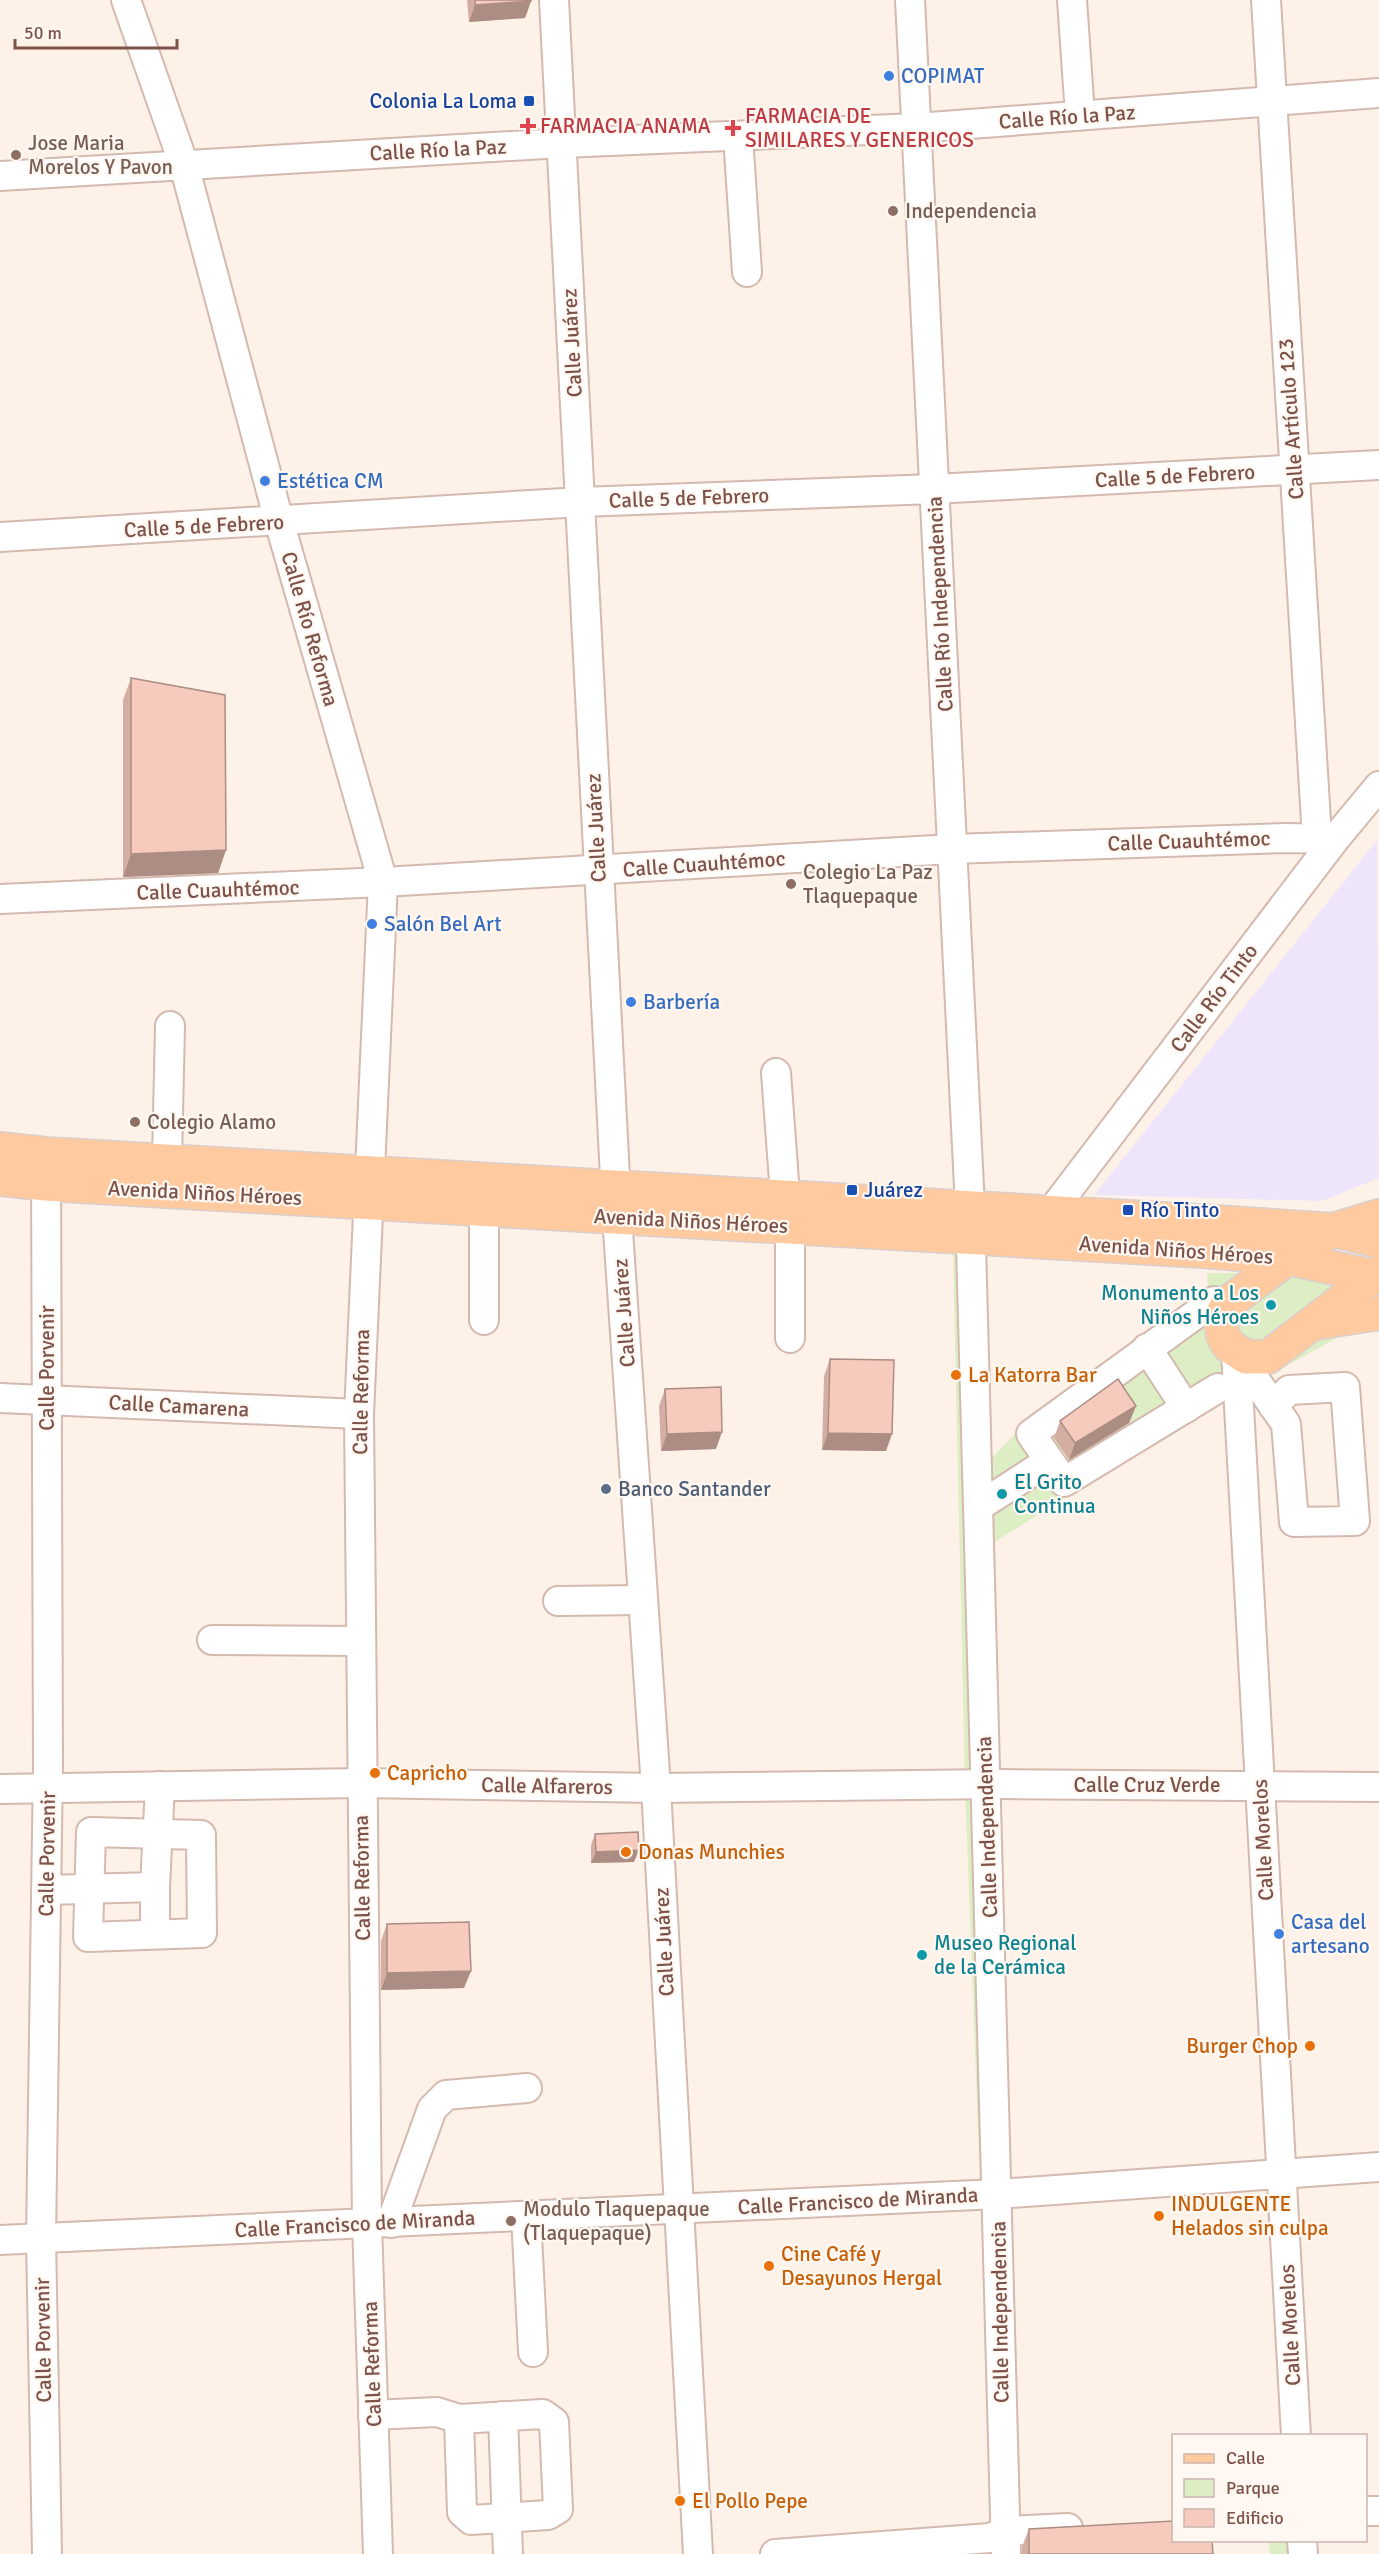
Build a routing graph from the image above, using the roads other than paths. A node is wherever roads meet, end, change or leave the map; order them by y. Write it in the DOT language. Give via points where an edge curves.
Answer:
graph roads {
  1 [pos="126,0"];
  2 [pos="554,0"];
  3 [pos="910,0"];
  4 [pos="1072,0"];
  5 [pos="1266,0"];
  6 [pos="1379,93"];
  7 [pos="1272,102"];
  8 [pos="1080,115"];
  9 [pos="917,129"];
  10 [pos="738,136"];
  11 [pos="562,143"];
  12 [pos="184,165"];
  13 [pos="0,176"];
  14 [pos="747,272"];
  15 [pos="1379,465"];
  16 [pos="1295,469"];
  17 [pos="934,489"];
  18 [pos="581,502"];
  19 [pos="279,522"];
  20 [pos="0,537"];
  21 [pos="1379,786"];
  22 [pos="1326,838"];
  23 [pos="952,849"];
  24 [pos="598,871"];
  25 [pos="383,882"];
  26 [pos="0,899"];
  27 [pos="170,1026"];
  28 [pos="776,1073"];
  29 [pos="0,1149"];
  30 [pos="166,1160"];
  31 [pos="46,1169"];
  32 [pos="0,1179"];
  33 [pos="368,1186"];
  34 [pos="616,1201"];
  35 [pos="484,1208"];
  36 [pos="788,1211"];
  37 [pos="1051,1212"];
  38 [pos="1379,1216"];
  39 [pos="970,1222"];
  40 [pos="1334,1230"];
  41 [pos="1379,1241"];
  42 [pos="1288,1258"];
  43 [pos="1377,1275"];
  44 [pos="1214,1301"];
  45 [pos="1379,1313"];
  46 [pos="484,1320"];
  47 [pos="1311,1324"];
  48 [pos="790,1338"];
  49 [pos="1147,1348"];
  50 [pos="1236,1353"];
  51 [pos="1268,1357"];
  52 [pos="1218,1388"];
  53 [pos="0,1398"];
  54 [pos="1281,1398"];
  55 [pos="48,1400"];
  56 [pos="1186,1408"];
  57 [pos="359,1414"];
  58 [pos="1049,1461"];
  59 [pos="978,1507"];
  60 [pos="558,1600"];
  61 [pos="643,1600"];
  62 [pos="212,1640"];
  63 [pos="360,1641"];
  64 [pos="361,1783"];
  65 [pos="986,1784"];
  66 [pos="160,1786"];
  67 [pos="1260,1786"];
  68 [pos="1379,1787"];
  69 [pos="48,1788"];
  70 [pos="656,1788"];
  71 [pos="0,1789"];
  72 [pos="157,1834"];
  73 [pos="155,1887"];
  74 [pos="90,1889"];
  75 [pos="46,1890"];
  76 [pos="156,1934"];
  77 [pos="527,2088"];
  78 [pos="1379,2167"];
  79 [pos="1281,2174"];
  80 [pos="998,2194"];
  81 [pos="679,2209"];
  82 [pos="526,2216"];
  83 [pos="379,2223"];
  84 [pos="41,2239"];
  85 [pos="0,2240"];
  86 [pos="533,2352"];
  87 [pos="373,2415"];
  88 [pos="503,2416"];
  89 [pos="459,2419"];
  90 [pos="1296,2434"];
  91 [pos="506,2518"];
  92 [pos="1095,2526"];
  93 [pos="1006,2543"];
  94 [pos="882,2551"];
  95 [pos="47,2554"];
  96 [pos="378,2554"];
  97 [pos="508,2554"];
  98 [pos="698,2554"];
  99 [pos="775,2554"];
  1 -- 12 [label="street, Calle Río Reforma"];
  2 -- 11 [label="street, Calle Juárez"];
  3 -- 9 [label="street, Calle Río Independencia"];
  4 -- 8 [label="street"];
  5 -- 7 [label="street, Calle Artículo 123"];
  6 -- 7 [label="street, Calle Río la Paz"];
  7 -- 8 [label="street, Calle Río la Paz"];
  7 -- 16 [label="street, Calle Artículo 123"];
  8 -- 9 [label="street, Calle Río la Paz"];
  9 -- 10 [label="street, Calle Río la Paz"];
  9 -- 17 [label="street, Calle Río Independencia"];
  10 -- 11 [label="street, Calle Río la Paz"];
  10 -- 14 [label="street"];
  11 -- 12 [label="street, Calle Río la Paz"];
  11 -- 18 [label="street, Calle Juárez"];
  12 -- 13 [label="street, Calle Río la Paz"];
  12 -- 19 [label="street, Calle Río Reforma"];
  15 -- 16 [label="street, Calle 5 de Febrero"];
  16 -- 17 [label="street, Calle 5 de Febrero"];
  16 -- 22 [label="street, Calle Artículo 123"];
  17 -- 18 [label="street, Calle 5 de Febrero"];
  17 -- 23 [label="street, Calle Río Independencia"];
  18 -- 19 [label="street, Calle 5 de Febrero"];
  18 -- 24 [label="street, Calle Juárez"];
  19 -- 20 [label="street, Calle 5 de Febrero"];
  19 -- 25 [label="street, Calle Río Reforma"];
  21 -- 22 [label="street, Calle Río Tinto"];
  22 -- 23 [label="street, Calle Cuauhtémoc"];
  22 -- 37 [label="street, Calle Río Tinto"];
  23 -- 24 [label="street, Calle Cuauhtémoc"];
  23 -- 39 [label="street, Calle Río Independencia"];
  24 -- 25 [label="street, Calle Cuauhtémoc"];
  24 -- 34 [label="street, Calle Juárez"];
  25 -- 26 [label="street, Calle Cuauhtémoc"];
  25 -- 33 [label="street, Calle Río Reforma"];
  27 -- 30 [label="street"];
  28 -- 36 [label="street"];
  29 -- 31 [label="main road, Avenida Niños Héroes"];
  30 -- 31 [label="main road, Avenida Niños Héroes"];
  30 -- 33 [label="main road, Avenida Niños Héroes"];
  31 -- 32 [label="main road, Avenida Niños Héroes"];
  31 -- 33 [label="main road, Avenida Niños Héroes"];
  31 -- 55 [label="street, Calle Porvenir"];
  33 -- 34 [label="main road, Avenida Niños Héroes"];
  33 -- 35 [label="main road, Avenida Niños Héroes"];
  33 -- 57 [label="street, Calle Reforma"];
  34 -- 35 [label="main road, Avenida Niños Héroes"];
  34 -- 36 [label="main road, Avenida Niños Héroes"];
  34 -- 61 [label="street, Calle Juárez"];
  35 -- 46 [label="street"];
  36 -- 39 [label="main road, Avenida Niños Héroes"];
  36 -- 48 [label="street"];
  37 -- 39 [label="main road, Avenida Niños Héroes"];
  37 -- 40 [label="main road, Avenida Niños Héroes"];
  38 -- 40 [label="main road"];
  39 -- 42 [label="main road, Avenida Niños Héroes"];
  39 -- 59 [label="street, Calle Independencia"];
  40 -- 41 [label="main road, Avenida Niños Héroes"];
  40 -- 42 [label="main road"];
  42 -- 43 [label="main road, Avenida Niños Héroes"];
  42 -- 50 [label="main road" via="1228,1303 1221,1324 1223,1335"];
  43 -- 47 [label="main road"];
  44 -- 49 [label="street"];
  45 -- 47 [label="main road"];
  47 -- 51 [label="main road"];
  49 -- 56 [label="street"];
  49 -- 58 [label="street" via="1030,1434"];
  50 -- 51 [label="main road" via="1257,1359"];
  50 -- 54 [label="street"];
  50 -- 67 [label="street, Calle Morelos"];
  51 -- 54 [label="street"];
  52 -- 56 [label="street"];
  53 -- 55 [label="street, Calle Camarena"];
  54 -- 54 [label="street" via="1294,1522 1355,1521 1345,1387"];
  55 -- 57 [label="street, Calle Camarena"];
  55 -- 69 [label="street, Calle Porvenir"];
  56 -- 58 [label="street" via="1064,1482"];
  57 -- 63 [label="street, Calle Reforma"];
  58 -- 59 [label="street"];
  59 -- 65 [label="street, Calle Independencia"];
  60 -- 61 [label="street"];
  61 -- 70 [label="street, Calle Juárez"];
  62 -- 63 [label="street"];
  63 -- 64 [label="street, Calle Reforma"];
  64 -- 66 [label="street, Calle Alfareros"];
  64 -- 70 [label="street, Calle Alfareros"];
  64 -- 83 [label="street, Calle Reforma"];
  65 -- 67 [label="street, Calle Cruz Verde"];
  65 -- 70 [label="street, Calle Alfareros"];
  65 -- 80 [label="street, Calle Independencia"];
  66 -- 69 [label="street, Calle Alfareros"];
  66 -- 72 [label="street"];
  67 -- 68 [label="street, Calle Cruz Verde"];
  67 -- 79 [label="street, Calle Morelos"];
  69 -- 71 [label="street, Calle Alfareros"];
  69 -- 75 [label="street, Calle Porvenir"];
  70 -- 81 [label="street, Calle Juárez"];
  72 -- 73 [label="street"];
  72 -- 74 [label="street" via="91,1832"];
  72 -- 76 [label="street" via="201,1836 202,1933"];
  73 -- 74 [label="street"];
  73 -- 76 [label="street"];
  74 -- 75 [label="street"];
  74 -- 76 [label="street" via="88,1936"];
  75 -- 84 [label="street, Calle Porvenir"];
  77 -- 83 [label="street" via="446,2095 432,2109"];
  78 -- 79 [label="street, Calle Francisco de Miranda"];
  79 -- 80 [label="street, Calle Francisco de Miranda"];
  79 -- 90 [label="street, Calle Morelos"];
  80 -- 81 [label="street, Calle Francisco de Miranda"];
  80 -- 93 [label="street, Calle Independencia"];
  81 -- 82 [label="street, Calle Francisco de Miranda"];
  81 -- 98 [label="street, Calle Juárez"];
  82 -- 83 [label="street, Calle Francisco de Miranda"];
  82 -- 86 [label="street"];
  83 -- 84 [label="street, Calle Francisco de Miranda"];
  83 -- 87 [label="street, Calle Reforma"];
  84 -- 85 [label="street, Calle Francisco de Miranda"];
  84 -- 95 [label="street, Calle Porvenir"];
  87 -- 89 [label="street" via="438,2412"];
  87 -- 96 [label="street, Calle Reforma"];
  88 -- 89 [label="street"];
  88 -- 91 [label="street"];
  88 -- 91 [label="street" via="543,2414 554,2422 557,2464 558,2509 548,2515"];
  89 -- 91 [label="street" via="462,2512 471,2520"];
  91 -- 97 [label="street"];
  92 -- 93 [label="street"];
  93 -- 94 [label="street" via="990,2538"];
  94 -- 99 [label="street"];
}
